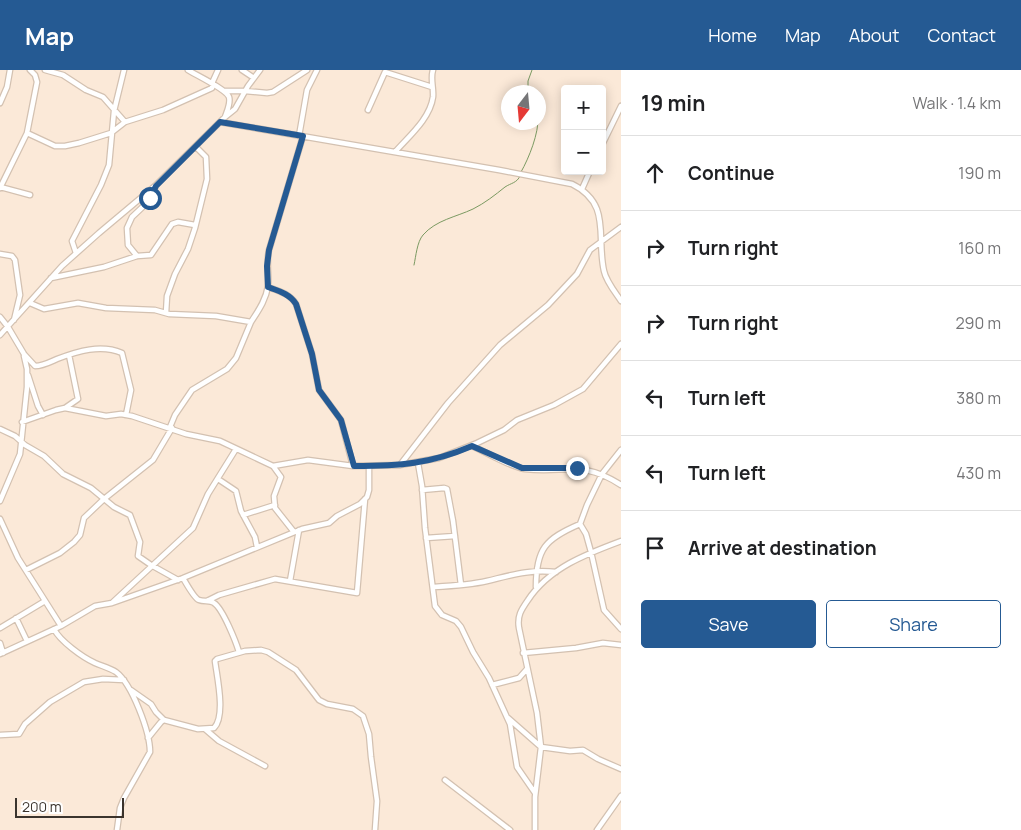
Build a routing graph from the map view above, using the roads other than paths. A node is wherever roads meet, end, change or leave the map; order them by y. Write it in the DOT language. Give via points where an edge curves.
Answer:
graph roads {
  1 [pos="10,70"];
  2 [pos="30,70"];
  3 [pos="45,70"];
  4 [pos="124,70"];
  5 [pos="188,70"];
  6 [pos="218,70"];
  7 [pos="242,70"];
  8 [pos="260,70"];
  9 [pos="307,70"];
  10 [pos="317,70"];
  11 [pos="434,70"];
  12 [pos="254,78"];
  13 [pos="213,86"];
  14 [pos="432,87"];
  15 [pos="224,91"];
  16 [pos="246,91"];
  17 [pos="0,103"];
  18 [pos="621,106"];
  19 [pos="114,110"];
  20 [pos="368,110"];
  21 [pos="225,117"];
  22 [pos="125,122"];
  23 [pos="220,122"];
  24 [pos="27,133"];
  25 [pos="111,133"];
  26 [pos="301,136"];
  27 [pos="606,137"];
  28 [pos="196,146"];
  29 [pos="395,152"];
  30 [pos="588,175"];
  31 [pos="156,186"];
  32 [pos="0,188"];
  33 [pos="582,189"];
  34 [pos="30,196"];
  35 [pos="195,226"];
  36 [pos="621,227"];
  37 [pos="602,242"];
  38 [pos="76,253"];
  39 [pos="0,254"];
  40 [pos="137,256"];
  41 [pos="51,278"];
  42 [pos="268,287"];
  43 [pos="621,301"];
  44 [pos="30,303"];
  45 [pos="166,313"];
  46 [pos="0,318"];
  47 [pos="13,321"];
  48 [pos="251,322"];
  49 [pos="8,327"];
  50 [pos="0,335"];
  51 [pos="621,344"];
  52 [pos="24,354"];
  53 [pos="70,354"];
  54 [pos="27,369"];
  55 [pos="65,408"];
  56 [pos="44,415"];
  57 [pos="126,415"];
  58 [pos="22,422"];
  59 [pos="171,428"];
  60 [pos="0,430"];
  61 [pos="21,442"];
  62 [pos="472,446"];
  63 [pos="236,449"];
  64 [pos="621,450"];
  65 [pos="418,463"];
  66 [pos="273,466"];
  67 [pos="354,466"];
  68 [pos="369,466"];
  69 [pos="400,466"];
  70 [pos="602,474"];
  71 [pos="218,479"];
  72 [pos="621,485"];
  73 [pos="422,490"];
  74 [pos="104,499"];
  75 [pos="365,499"];
  76 [pos="0,501"];
  77 [pos="275,505"];
  78 [pos="242,515"];
  79 [pos="0,519"];
  80 [pos="580,524"];
  81 [pos="300,530"];
  82 [pos="294,532"];
  83 [pos="455,536"];
  84 [pos="426,538"];
  85 [pos="621,541"];
  86 [pos="257,547"];
  87 [pos="591,552"];
  88 [pos="151,565"];
  89 [pos="26,570"];
  90 [pos="538,570"];
  91 [pos="556,572"];
  92 [pos="180,579"];
  93 [pos="290,581"];
  94 [pos="461,585"];
  95 [pos="433,587"];
  96 [pos="536,588"];
  97 [pos="45,601"];
  98 [pos="207,601"];
  99 [pos="112,603"];
  100 [pos="16,618"];
  101 [pos="61,626"];
  102 [pos="0,628"];
  103 [pos="54,629"];
  104 [pos="621,629"];
  105 [pos="27,641"];
  106 [pos="0,643"];
  107 [pos="621,645"];
  108 [pos="239,652"];
  109 [pos="1,653"];
  110 [pos="523,653"];
  111 [pos="527,669"];
  112 [pos="519,678"];
  113 [pos="124,680"];
  114 [pos="530,683"];
  115 [pos="492,685"];
  116 [pos="130,689"];
  117 [pos="507,717"];
  118 [pos="164,720"];
  119 [pos="206,729"];
  120 [pos="0,735"];
  121 [pos="148,738"];
  122 [pos="541,747"];
  123 [pos="265,766"];
  124 [pos="621,769"];
  125 [pos="445,780"];
  126 [pos="535,793"];
  127 [pos="621,798"];
  128 [pos="116,830"];
  129 [pos="375,830"];
  130 [pos="510,830"];
  131 [pos="535,830"];
  132 [pos="597,830"];
  1 -- 17 [label="street" via="8,87"];
  2 -- 24 [label="street" via="37,82"];
  3 -- 19 [label="street" via="63,75 103,97"];
  4 -- 19 [label="street"];
  5 -- 13 [label="street"];
  6 -- 13 [label="street"];
  7 -- 12 [label="street"];
  8 -- 12 [label="street"];
  9 -- 16 [label="street" via="273,92"];
  10 -- 26 [label="street" via="307,90"];
  11 -- 14 [label="street"];
  12 -- 16 [label="street"];
  13 -- 15 [label="street"];
  13 -- 22 [label="street" via="163,110"];
  14 -- 20 [label="street" via="385,72"];
  14 -- 29 [label="street" via="431,107"];
  15 -- 16 [label="street"];
  15 -- 21 [label="street" via="229,99"];
  16 -- 21 [label="street" via="235,109"];
  18 -- 27 [label="street"];
  19 -- 22 [label="street"];
  19 -- 25 [label="street"];
  21 -- 23 [label="street"];
  22 -- 25 [label="street"];
  23 -- 26 [label="street"];
  23 -- 28 [label="street"];
  24 -- 25 [label="street" via="45,143 65,146"];
  24 -- 32 [label="street"];
  25 -- 38 [label="street" via="109,165 72,241"];
  26 -- 29 [label="street"];
  26 -- 42 [label="street" via="269,250"];
  28 -- 31 [label="street"];
  28 -- 35 [label="street" via="206,157 207,176"];
  29 -- 33 [label="street" via="572,184"];
  30 -- 33 [label="street"];
  31 -- 38 [label="street"];
  31 -- 40 [label="street" via="149,201 132,217 126,228 128,245"];
  32 -- 34 [label="street"];
  33 -- 37 [label="street" via="598,210"];
  35 -- 40 [label="street" via="172,224 151,256"];
  35 -- 45 [label="street" via="167,296"];
  36 -- 37 [label="street"];
  37 -- 43 [label="street" via="604,273"];
  37 -- 69 [label="street" via="590,250 577,274 548,305 500,345 448,403"];
  38 -- 41 [label="street"];
  39 -- 47 [label="street" via="12,256 15,260 20,295"];
  40 -- 41 [label="street"];
  41 -- 44 [label="street"];
  42 -- 48 [label="street" via="264,301"];
  42 -- 67 [label="street" via="285,294 296,304 312,354 319,390 341,420"];
  44 -- 45 [label="street" via="44,309 78,303"];
  44 -- 47 [label="street"];
  45 -- 48 [label="street"];
  46 -- 49 [label="street"];
  47 -- 49 [label="street"];
  48 -- 59 [label="street" via="236,358 222,372 192,390 175,415"];
  49 -- 50 [label="street"];
  49 -- 52 [label="street"];
  51 -- 62 [label="street" via="584,389 517,420"];
  52 -- 53 [label="street" via="32,365 38,367"];
  52 -- 54 [label="street"];
  53 -- 55 [label="street" via="78,399"];
  53 -- 57 [label="street" via="103,348 122,353 131,390"];
  54 -- 56 [label="street" via="37,404"];
  54 -- 58 [label="street"];
  55 -- 56 [label="street"];
  55 -- 57 [label="street" via="110,416"];
  56 -- 58 [label="street"];
  57 -- 59 [label="street"];
  58 -- 61 [label="street"];
  59 -- 63 [label="street" via="213,438"];
  59 -- 74 [label="street" via="153,460"];
  60 -- 61 [label="street"];
  61 -- 74 [label="street" via="47,458 63,474 91,488"];
  61 -- 76 [label="street" via="18,458"];
  62 -- 65 [label="street"];
  62 -- 70 [label="street" via="522,468 577,468"];
  63 -- 66 [label="street"];
  63 -- 71 [label="street"];
  64 -- 70 [label="street"];
  65 -- 69 [label="street"];
  65 -- 73 [label="street"];
  66 -- 67 [label="street" via="308,460"];
  66 -- 77 [label="street" via="281,477 274,496"];
  67 -- 68 [label="street"];
  68 -- 69 [label="street"];
  68 -- 75 [label="street" via="369,490"];
  70 -- 72 [label="street"];
  70 -- 80 [label="street"];
  71 -- 78 [label="street" via="236,491"];
  71 -- 88 [label="street" via="193,528"];
  73 -- 83 [label="street" via="447,489"];
  73 -- 84 [label="street"];
  74 -- 88 [label="street" via="131,516 140,542 138,556"];
  74 -- 89 [label="street" via="84,518 74,542"];
  75 -- 81 [label="street" via="329,523"];
  75 -- 93 [label="street" via="357,593"];
  77 -- 78 [label="street"];
  77 -- 82 [label="street"];
  78 -- 86 [label="street"];
  79 -- 89 [label="street"];
  80 -- 87 [label="street"];
  80 -- 90 [label="street" via="558,534 543,548"];
  81 -- 82 [label="street"];
  81 -- 93 [label="street"];
  82 -- 86 [label="street"];
  83 -- 84 [label="street"];
  83 -- 94 [label="street"];
  84 -- 95 [label="street"];
  85 -- 87 [label="street"];
  86 -- 92 [label="street"];
  87 -- 91 [label="street"];
  87 -- 104 [label="street" via="604,610"];
  88 -- 92 [label="street"];
  88 -- 99 [label="street"];
  89 -- 97 [label="street"];
  90 -- 91 [label="street"];
  90 -- 94 [label="street"];
  90 -- 96 [label="street"];
  91 -- 96 [label="street"];
  92 -- 98 [label="street" via="196,598"];
  92 -- 99 [label="street"];
  93 -- 98 [label="street" via="269,580 219,594"];
  94 -- 95 [label="street"];
  95 -- 115 [label="street" via="437,611 461,627"];
  96 -- 110 [label="street" via="518,615"];
  97 -- 100 [label="street"];
  97 -- 101 [label="street"];
  98 -- 108 [label="street" via="216,605 232,632"];
  99 -- 101 [label="street" via="95,606"];
  100 -- 102 [label="street"];
  100 -- 105 [label="street"];
  101 -- 103 [label="street"];
  103 -- 105 [label="street"];
  103 -- 113 [label="street" via="82,655 114,671"];
  105 -- 109 [label="street"];
  106 -- 109 [label="street"];
  107 -- 110 [label="street" via="603,643"];
  108 -- 119 [label="street" via="215,660 220,710 216,726"];
  108 -- 129 [label="street" via="268,652 296,670 319,700 353,708 364,716 378,801"];
  110 -- 111 [label="street"];
  111 -- 112 [label="street"];
  111 -- 114 [label="street"];
  112 -- 114 [label="street"];
  112 -- 115 [label="street"];
  113 -- 116 [label="street"];
  113 -- 120 [label="street" via="84,682 55,698 25,724 19,734"];
  114 -- 122 [label="street"];
  115 -- 117 [label="street"];
  116 -- 118 [label="street" via="151,704"];
  116 -- 121 [label="street"];
  117 -- 122 [label="street"];
  117 -- 126 [label="street" via="517,767"];
  118 -- 119 [label="street"];
  118 -- 121 [label="street"];
  119 -- 123 [label="street" via="219,741"];
  121 -- 128 [label="street" via="149,755 120,808"];
  122 -- 124 [label="street" via="583,750"];
  122 -- 126 [label="street"];
  125 -- 130 [label="street"];
  126 -- 131 [label="street"];
  127 -- 132 [label="street"];
}
